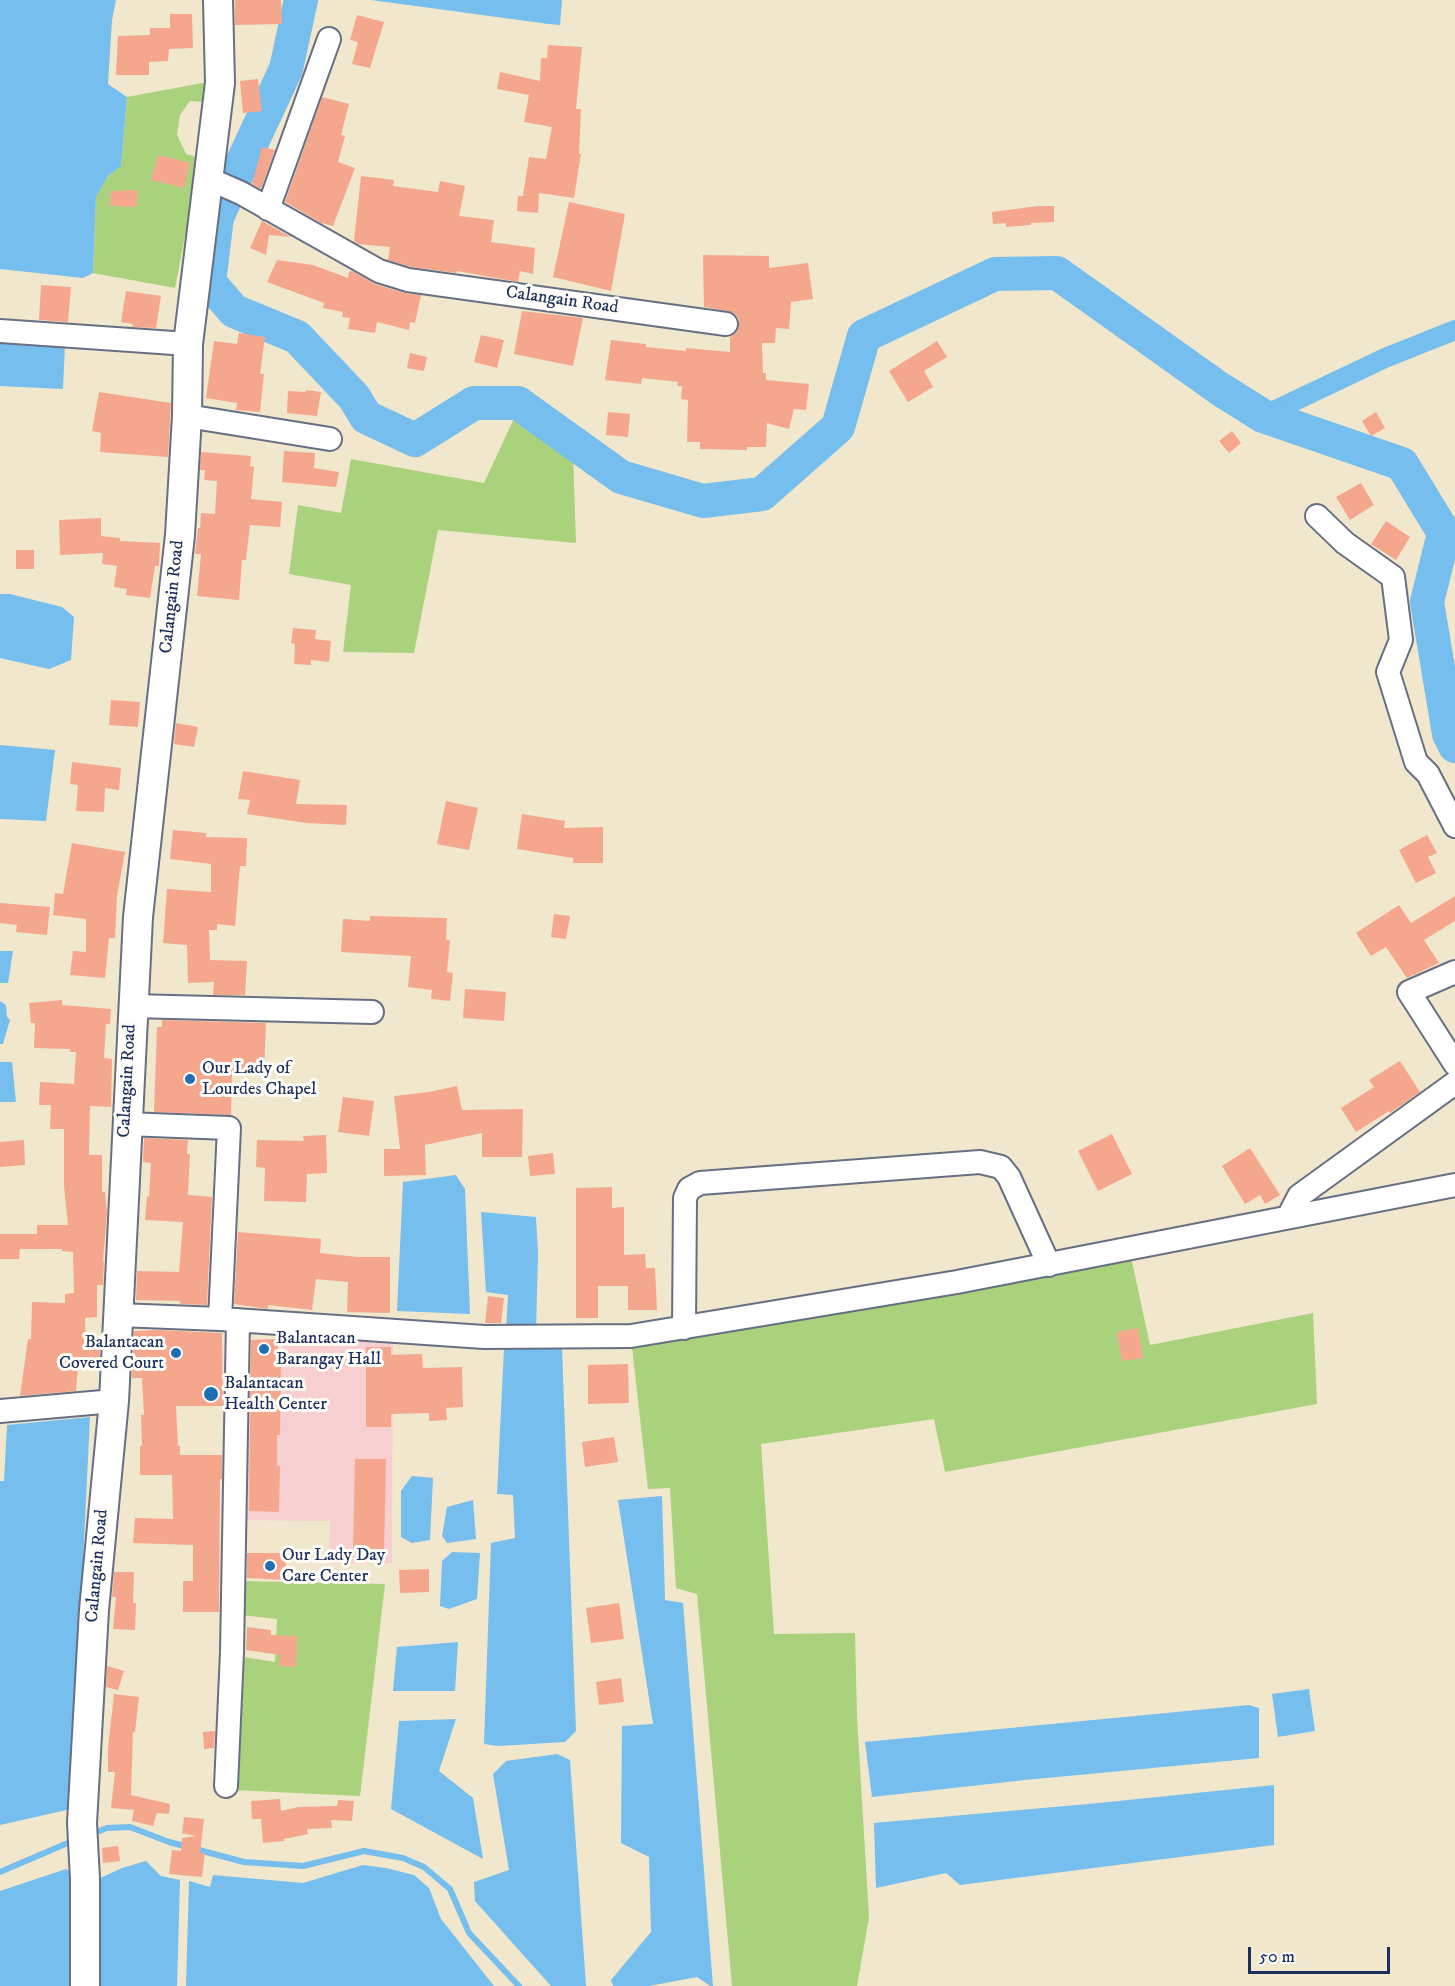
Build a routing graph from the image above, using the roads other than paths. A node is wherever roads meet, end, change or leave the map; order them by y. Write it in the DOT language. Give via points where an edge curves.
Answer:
graph roads {
  1 [pos="218,0"];
  2 [pos="328,39"];
  3 [pos="213,181"];
  4 [pos="268,209"];
  5 [pos="726,324"];
  6 [pos="0,331"];
  7 [pos="188,344"];
  8 [pos="187,416"];
  9 [pos="330,439"];
  10 [pos="1317,516"];
  11 [pos="1455,826"];
  12 [pos="1455,972"];
  13 [pos="132,1006"];
  14 [pos="372,1012"];
  15 [pos="1455,1064"];
  16 [pos="1455,1083"];
  17 [pos="126,1124"];
  18 [pos="1455,1185"];
  19 [pos="1288,1217"];
  20 [pos="1049,1265"];
  21 [pos="118,1315"];
  22 [pos="229,1319"];
  23 [pos="684,1328"];
  24 [pos="114,1401"];
  25 [pos="0,1411"];
  26 [pos="226,1786"];
  27 [pos="85,1986"];
  1 -- 3 [label="street, Calangain Road" via="220,83"];
  2 -- 4 [label="street"];
  3 -- 4 [label="street, Calangain Road"];
  3 -- 7 [label="street, Calangain Road"];
  4 -- 5 [label="street, Calangain Road" via="379,271 408,280"];
  6 -- 7 [label="street"];
  7 -- 8 [label="street, Calangain Road"];
  8 -- 9 [label="street"];
  8 -- 13 [label="street, Calangain Road" via="180,535 138,917"];
  10 -- 11 [label="street" via="1345,543 1393,577 1401,640 1388,672 1416,762 1428,774"];
  12 -- 15 [label="street" via="1409,992"];
  13 -- 14 [label="street"];
  13 -- 17 [label="street, Calangain Road"];
  16 -- 19 [label="street" via="1299,1196"];
  17 -- 21 [label="street, Calangain Road"];
  17 -- 22 [label="street" via="229,1128"];
  18 -- 19 [label="street"];
  19 -- 20 [label="street"];
  20 -- 23 [label="street"];
  20 -- 23 [label="street" via="1009,1177 1001,1167 980,1162 700,1184 689,1189 685,1198"];
  21 -- 22 [label="street"];
  21 -- 24 [label="street, Calangain Road"];
  22 -- 23 [label="street" via="484,1337 631,1336"];
  22 -- 26 [label="street" via="232,1652"];
  24 -- 25 [label="street"];
  24 -- 27 [label="street, Calangain Road" via="94,1610 82,1823"];
}
